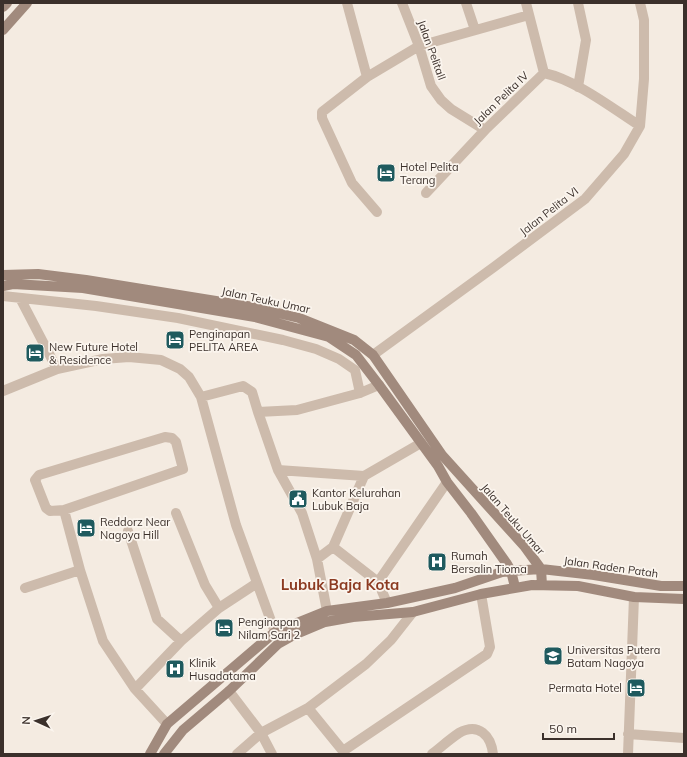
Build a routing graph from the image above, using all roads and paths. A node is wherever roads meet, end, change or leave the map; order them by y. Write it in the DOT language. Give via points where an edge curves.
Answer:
graph roads {
  1 [pos="7,3"];
  2 [pos="27,3"];
  3 [pos="347,3"];
  4 [pos="402,3"];
  5 [pos="466,3"];
  6 [pos="526,3"];
  7 [pos="578,3"];
  8 [pos="640,3"];
  9 [pos="3,7"];
  10 [pos="529,15"];
  11 [pos="3,30"];
  12 [pos="475,30"];
  13 [pos="418,46"];
  14 [pos="544,73"];
  15 [pos="367,77"];
  16 [pos="578,87"];
  17 [pos="640,126"];
  18 [pos="484,130"];
  19 [pos="426,194"];
  20 [pos="377,212"];
  21 [pos="3,275"];
  22 [pos="3,286"];
  23 [pos="3,296"];
  24 [pos="20,298"];
  25 [pos="373,355"];
  26 [pos="57,369"];
  27 [pos="380,385"];
  28 [pos="3,391"];
  29 [pos="360,393"];
  30 [pos="201,397"];
  31 [pos="258,412"];
  32 [pos="421,443"];
  33 [pos="278,470"];
  34 [pos="364,476"];
  35 [pos="446,482"];
  36 [pos="64,510"];
  37 [pos="176,513"];
  38 [pos="128,531"];
  39 [pos="333,547"];
  40 [pos="317,559"];
  41 [pos="80,570"];
  42 [pos="541,570"];
  43 [pos="510,571"];
  44 [pos="378,582"];
  45 [pos="257,583"];
  46 [pos="542,585"];
  47 [pos="684,586"];
  48 [pos="515,587"];
  49 [pos="25,588"];
  50 [pos="480,594"];
  51 [pos="634,597"];
  52 [pos="684,599"];
  53 [pos="387,603"];
  54 [pos="219,608"];
  55 [pos="327,611"];
  56 [pos="413,612"];
  57 [pos="275,632"];
  58 [pos="181,640"];
  59 [pos="135,689"];
  60 [pos="229,691"];
  61 [pos="308,708"];
  62 [pos="167,724"];
  63 [pos="261,733"];
  64 [pos="628,734"];
  65 [pos="684,738"];
  66 [pos="344,752"];
  67 [pos="150,754"];
  68 [pos="164,754"];
  69 [pos="237,754"];
  70 [pos="272,754"];
  71 [pos="432,754"];
  72 [pos="493,754"];
  73 [pos="628,754"];
  1 -- 9 [label="main road"];
  2 -- 11 [label="main road"];
  3 -- 15 [label="street"];
  4 -- 13 [label="street, Jalan PelitaII"];
  5 -- 12 [label="street"];
  6 -- 10 [label="street, Jalan Pelita IV"];
  7 -- 16 [label="street" via="586,40"];
  8 -- 17 [label="street, Jalan Pelita VI" via="644,20 644,79"];
  10 -- 12 [label="street"];
  10 -- 14 [label="street, Jalan Pelita IV"];
  12 -- 13 [label="street"];
  13 -- 15 [label="street"];
  13 -- 18 [label="street, Jalan PelitaII" via="431,86 441,100"];
  14 -- 16 [label="street"];
  14 -- 18 [label="street, Jalan Pelita IV"];
  15 -- 20 [label="street" via="324,109 322,118 352,183"];
  16 -- 17 [label="street"];
  17 -- 25 [label="street, Jalan Pelita VI" via="624,154 585,199"];
  18 -- 19 [label="street, Jalan Pelita IV"];
  21 -- 25 [label="main road, Jalan Teuku Umar" via="38,274 86,280 253,307 321,325 354,340"];
  22 -- 27 [label="main road, Jalan Teuku Umar" via="13,284 83,288 255,317 301,329 329,337 344,346 356,355"];
  23 -- 24 [label="street"];
  24 -- 26 [label="street"];
  24 -- 29 [label="street" via="178,318 316,349 339,359 355,370"];
  25 -- 42 [label="main road, Jalan Teuku Umar" via="442,455 525,547"];
  26 -- 28 [label="street"];
  26 -- 30 [label="street" via="103,359 129,357 161,360 180,369 189,377"];
  27 -- 29 [label="street"];
  27 -- 32 [label="main road, Jalan Teuku Umar"];
  29 -- 31 [label="street" via="297,410"];
  30 -- 31 [label="street" via="243,386 252,392"];
  30 -- 45 [label="street" via="236,525"];
  31 -- 33 [label="street"];
  32 -- 34 [label="street"];
  32 -- 35 [label="main road, Jalan Teuku Umar"];
  33 -- 34 [label="street"];
  33 -- 40 [label="street" via="302,513"];
  34 -- 39 [label="street"];
  35 -- 43 [label="main road, Jalan Teuku Umar" via="472,513"];
  35 -- 44 [label="street"];
  36 -- 36 [label="street" via="183,469 176,442 166,437 49,471 36,478 48,510"];
  36 -- 41 [label="street"];
  37 -- 54 [label="street" via="205,585"];
  38 -- 58 [label="street" via="157,619"];
  39 -- 40 [label="street"];
  39 -- 44 [label="street"];
  40 -- 55 [label="street"];
  41 -- 49 [label="street"];
  41 -- 59 [label="street" via="103,641"];
  42 -- 43 [label="main road, Jalan Raden Patah"];
  42 -- 46 [label="main road, Jalan Teuku Umar"];
  42 -- 47 [label="main road, Jalan Raden Patah" via="594,575 661,586"];
  43 -- 48 [label="main road, Jalan Teuku Umar"];
  43 -- 53 [label="main road, Jalan Raden Patah" via="455,588"];
  44 -- 53 [label="street"];
  45 -- 54 [label="street"];
  45 -- 57 [label="street"];
  46 -- 48 [label="main road"];
  46 -- 51 [label="main road" via="578,586"];
  48 -- 50 [label="main road"];
  50 -- 56 [label="main road"];
  50 -- 66 [label="street" via="490,647 487,654"];
  51 -- 52 [label="main road"];
  51 -- 64 [label="street"];
  53 -- 55 [label="main road, Jalan Raden Patah"];
  54 -- 58 [label="street"];
  55 -- 57 [label="main road, Jalan Raden Patah"];
  56 -- 60 [label="main road" via="326,622 294,635 278,644"];
  56 -- 61 [label="street" via="371,660"];
  57 -- 62 [label="main road, Jalan Raden Patah"];
  58 -- 59 [label="street"];
  59 -- 62 [label="street"];
  60 -- 63 [label="street"];
  60 -- 68 [label="main road" via="183,730"];
  61 -- 63 [label="street"];
  61 -- 66 [label="street"];
  62 -- 67 [label="main road"];
  63 -- 69 [label="street"];
  63 -- 70 [label="street"];
  64 -- 65 [label="street"];
  64 -- 73 [label="street"];
  71 -- 72 [label="street" via="468,729 477,729 485,734 492,745"];
}
